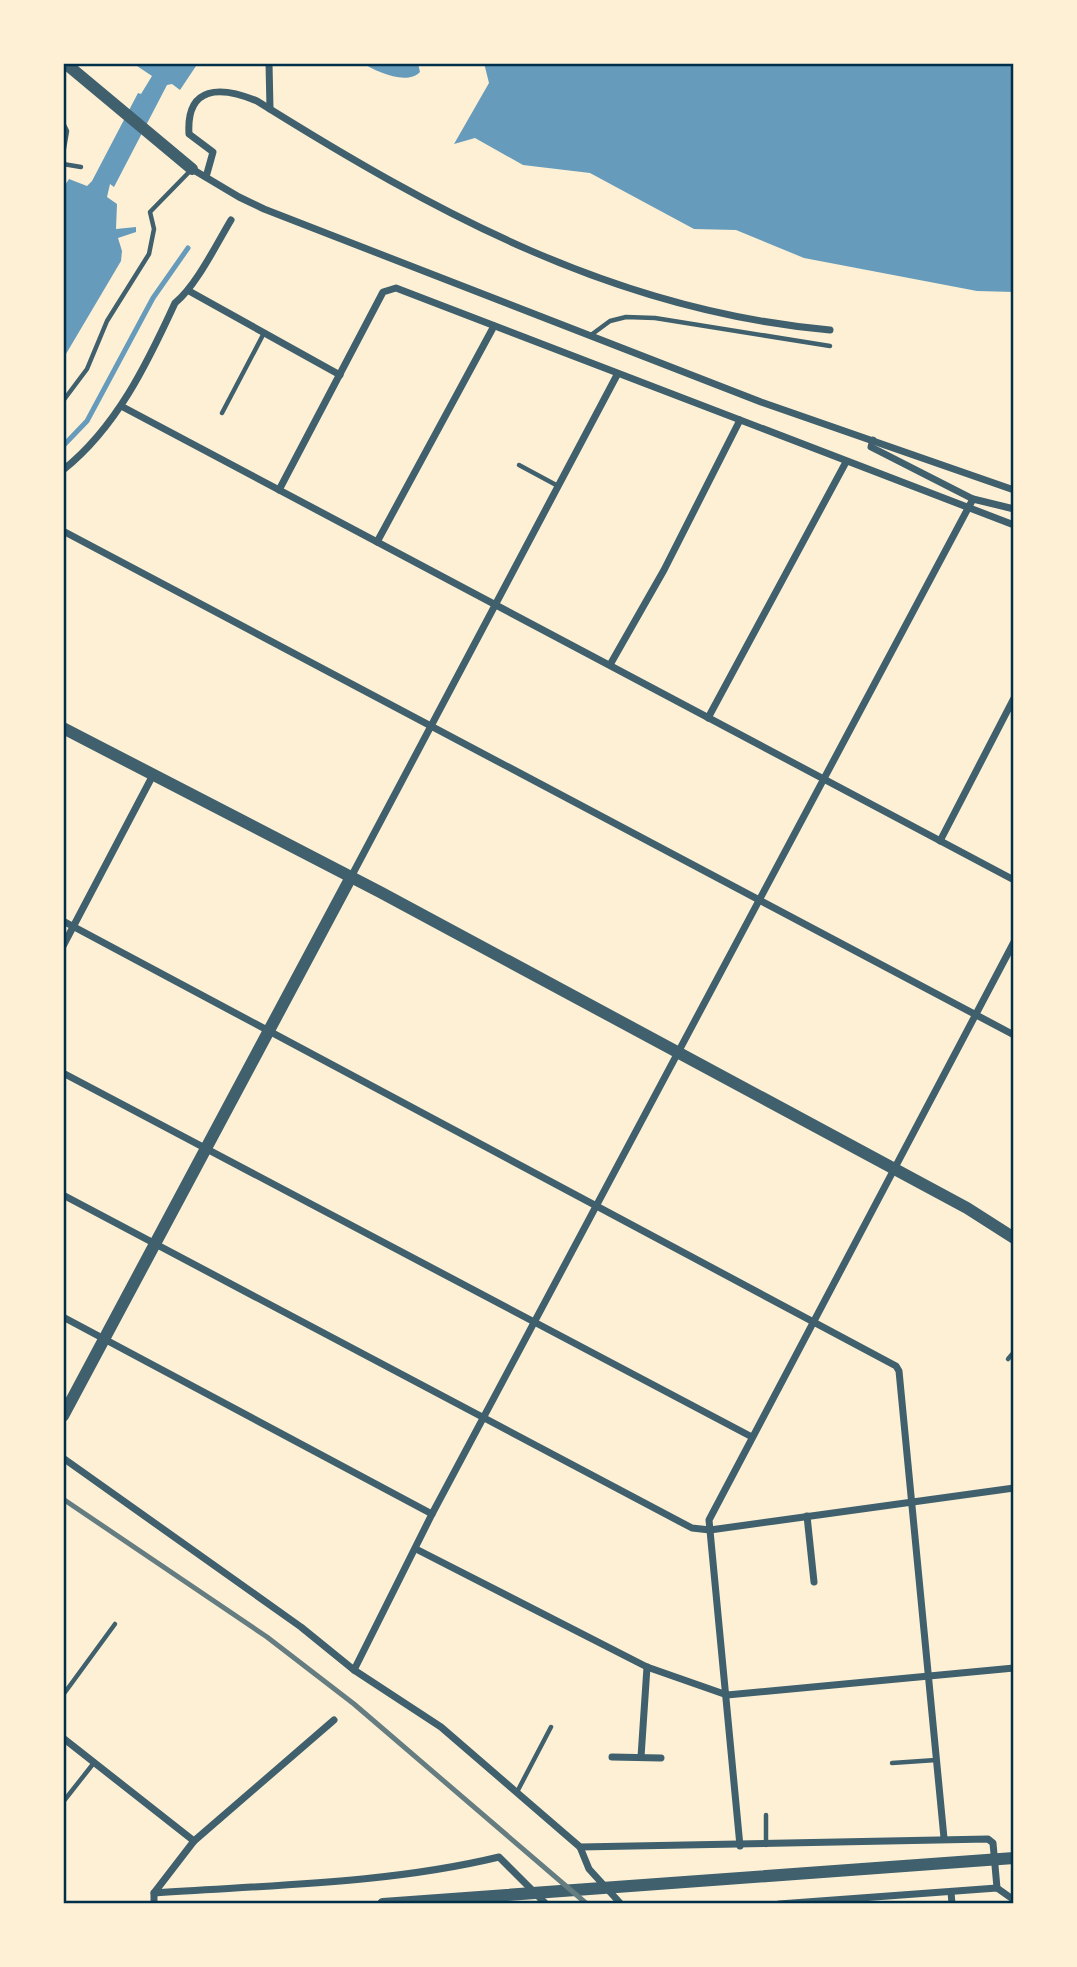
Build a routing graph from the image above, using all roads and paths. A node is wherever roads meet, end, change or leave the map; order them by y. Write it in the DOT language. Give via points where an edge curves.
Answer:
graph roads {
  1 [pos="269,63"];
  2 [pos="66,68"];
  3 [pos="270,109"];
  4 [pos="63,123"];
  5 [pos="65,142"];
  6 [pos="63,154"];
  7 [pos="63,163"];
  8 [pos="81,167"];
  9 [pos="192,169"];
  10 [pos="206,177"];
  11 [pos="232,220"];
  12 [pos="189,291"];
  13 [pos="494,326"];
  14 [pos="830,330"];
  15 [pos="264,333"];
  16 [pos="591,335"];
  17 [pos="830,346"];
  18 [pos="340,375"];
  19 [pos="617,375"];
  20 [pos="63,401"];
  21 [pos="121,406"];
  22 [pos="222,413"];
  23 [pos="740,419"];
  24 [pos="873,440"];
  25 [pos="846,462"];
  26 [pos="519,465"];
  27 [pos="63,470"];
  28 [pos="558,486"];
  29 [pos="279,490"];
  30 [pos="1014,491"];
  31 [pos="973,499"];
  32 [pos="969,508"];
  33 [pos="1014,509"];
  34 [pos="1014,525"];
  35 [pos="63,531"];
  36 [pos="377,542"];
  37 [pos="496,605"];
  38 [pos="611,663"];
  39 [pos="1014,698"];
  40 [pos="708,718"];
  41 [pos="429,726"];
  42 [pos="63,728"];
  43 [pos="153,775"];
  44 [pos="825,779"];
  45 [pos="940,841"];
  46 [pos="351,877"];
  47 [pos="1014,880"];
  48 [pos="760,900"];
  49 [pos="63,921"];
  50 [pos="73,926"];
  51 [pos="1014,942"];
  52 [pos="63,946"];
  53 [pos="975,1014"];
  54 [pos="269,1031"];
  55 [pos="1014,1035"];
  56 [pos="678,1054"];
  57 [pos="63,1073"];
  58 [pos="206,1148"];
  59 [pos="893,1168"];
  60 [pos="63,1195"];
  61 [pos="597,1207"];
  62 [pos="1014,1238"];
  63 [pos="155,1244"];
  64 [pos="63,1317"];
  65 [pos="812,1321"];
  66 [pos="536,1323"];
  67 [pos="104,1339"];
  68 [pos="1014,1352"];
  69 [pos="1008,1359"];
  70 [pos="63,1416"];
  71 [pos="485,1418"];
  72 [pos="751,1437"];
  73 [pos="63,1458"];
  74 [pos="1014,1488"];
  75 [pos="912,1502"];
  76 [pos="432,1514"];
  77 [pos="807,1517"];
  78 [pos="709,1530"];
  79 [pos="416,1549"];
  80 [pos="814,1582"];
  81 [pos="115,1624"];
  82 [pos="647,1667"];
  83 [pos="1014,1668"];
  84 [pos="354,1670"];
  85 [pos="928,1676"];
  86 [pos="63,1695"];
  87 [pos="727,1695"];
  88 [pos="334,1720"];
  89 [pos="551,1727"];
  90 [pos="63,1738"];
  91 [pos="612,1757"];
  92 [pos="641,1757"];
  93 [pos="661,1758"];
  94 [pos="936,1760"];
  95 [pos="892,1763"];
  96 [pos="93,1764"];
  97 [pos="517,1792"];
  98 [pos="63,1802"];
  99 [pos="766,1815"];
  100 [pos="944,1838"];
  101 [pos="194,1841"];
  102 [pos="766,1845"];
  103 [pos="740,1846"];
  104 [pos="580,1847"];
  105 [pos="1014,1858"];
  106 [pos="995,1860"];
  107 [pos="996,1888"];
  108 [pos="951,1892"];
  109 [pos="153,1893"];
  110 [pos="1014,1899"];
  111 [pos="154,1904"];
  112 [pos="383,1904"];
  113 [pos="546,1904"];
  114 [pos="621,1904"];
  115 [pos="779,1904"];
  116 [pos="952,1904"];
  1 -- 3 [label="street"];
  2 -- 9 [label="street"];
  3 -- 10 [label="street" via="233,91 208,93 197,100 188,116 189,134 213,152"];
  3 -- 14 [label="street" via="427,201 579,272 632,292 702,309"];
  4 -- 5 [label="lane"];
  5 -- 6 [label="lane"];
  7 -- 8 [label="lane"];
  9 -- 10 [label="street"];
  9 -- 20 [label="lane" via="150,212 154,229 149,254 113,310 87,369"];
  10 -- 16 [label="street" via="264,209"];
  11 -- 12 [label="street"];
  12 -- 15 [label="street"];
  12 -- 21 [label="street" via="175,303"];
  13 -- 18 [label="street" via="396,288 383,292"];
  13 -- 19 [label="street"];
  13 -- 36 [label="street"];
  15 -- 18 [label="street"];
  15 -- 22 [label="lane"];
  16 -- 17 [label="lane" via="610,321 655,318"];
  16 -- 24 [label="street"];
  18 -- 29 [label="street"];
  19 -- 23 [label="street"];
  19 -- 28 [label="street"];
  21 -- 27 [label="street" via="90,449"];
  21 -- 29 [label="street"];
  23 -- 25 [label="street"];
  23 -- 38 [label="street"];
  24 -- 30 [label="street"];
  24 -- 31 [label="street" via="871,447"];
  25 -- 32 [label="street"];
  25 -- 40 [label="street"];
  26 -- 28 [label="lane"];
  28 -- 37 [label="street"];
  29 -- 36 [label="street"];
  31 -- 32 [label="street"];
  31 -- 33 [label="street"];
  32 -- 34 [label="street"];
  32 -- 44 [label="street"];
  35 -- 41 [label="street"];
  36 -- 37 [label="street"];
  37 -- 38 [label="street"];
  37 -- 41 [label="street"];
  38 -- 40 [label="street"];
  39 -- 45 [label="street"];
  40 -- 44 [label="street"];
  41 -- 46 [label="street"];
  41 -- 48 [label="street"];
  42 -- 43 [label="street"];
  43 -- 46 [label="street"];
  43 -- 50 [label="street"];
  44 -- 45 [label="street"];
  44 -- 48 [label="street"];
  45 -- 47 [label="street"];
  46 -- 54 [label="street"];
  46 -- 56 [label="street"];
  48 -- 53 [label="street"];
  48 -- 56 [label="street"];
  49 -- 50 [label="street"];
  50 -- 52 [label="street"];
  50 -- 54 [label="street"];
  51 -- 53 [label="street"];
  53 -- 55 [label="street"];
  53 -- 59 [label="street"];
  54 -- 58 [label="street"];
  54 -- 61 [label="street"];
  56 -- 59 [label="street"];
  56 -- 61 [label="street"];
  57 -- 58 [label="street"];
  58 -- 63 [label="street"];
  58 -- 66 [label="street"];
  59 -- 62 [label="street"];
  59 -- 65 [label="street"];
  60 -- 63 [label="street"];
  61 -- 65 [label="street"];
  61 -- 66 [label="street"];
  63 -- 67 [label="street"];
  63 -- 71 [label="street"];
  64 -- 67 [label="street"];
  65 -- 72 [label="street"];
  65 -- 75 [label="street" via="899,1371"];
  66 -- 71 [label="street"];
  66 -- 72 [label="street"];
  67 -- 70 [label="street"];
  67 -- 76 [label="street"];
  68 -- 69 [label="lane"];
  71 -- 76 [label="street"];
  71 -- 78 [label="street" via="692,1528"];
  72 -- 78 [label="street" via="713,1507"];
  73 -- 84 [label="street" via="301,1627"];
  74 -- 75 [label="street"];
  75 -- 77 [label="street"];
  75 -- 85 [label="street"];
  76 -- 79 [label="street"];
  77 -- 78 [label="street"];
  77 -- 80 [label="street"];
  78 -- 87 [label="street"];
  79 -- 82 [label="street"];
  79 -- 84 [label="street"];
  81 -- 86 [label="lane"];
  82 -- 87 [label="street"];
  82 -- 92 [label="street"];
  83 -- 85 [label="street"];
  84 -- 97 [label="street" via="440,1727"];
  85 -- 87 [label="street"];
  85 -- 94 [label="street"];
  87 -- 103 [label="street"];
  88 -- 101 [label="street"];
  89 -- 97 [label="lane"];
  90 -- 96 [label="street"];
  91 -- 92 [label="street"];
  92 -- 93 [label="street"];
  94 -- 95 [label="lane"];
  94 -- 100 [label="street"];
  96 -- 98 [label="lane"];
  96 -- 101 [label="street"];
  97 -- 104 [label="street"];
  99 -- 102 [label="lane"];
  100 -- 102 [label="street"];
  100 -- 106 [label="street" via="988,1839"];
  101 -- 109 [label="street"];
  102 -- 103 [label="street"];
  103 -- 104 [label="street"];
  104 -- 114 [label="street" via="589,1869"];
  105 -- 106 [label="street"];
  106 -- 107 [label="street"];
  106 -- 112 [label="street"];
  107 -- 108 [label="street"];
  107 -- 110 [label="street"];
  108 -- 115 [label="street"];
  108 -- 116 [label="street"];
  109 -- 111 [label="street"];
  109 -- 113 [label="street" via="365,1878 499,1857"];
}
